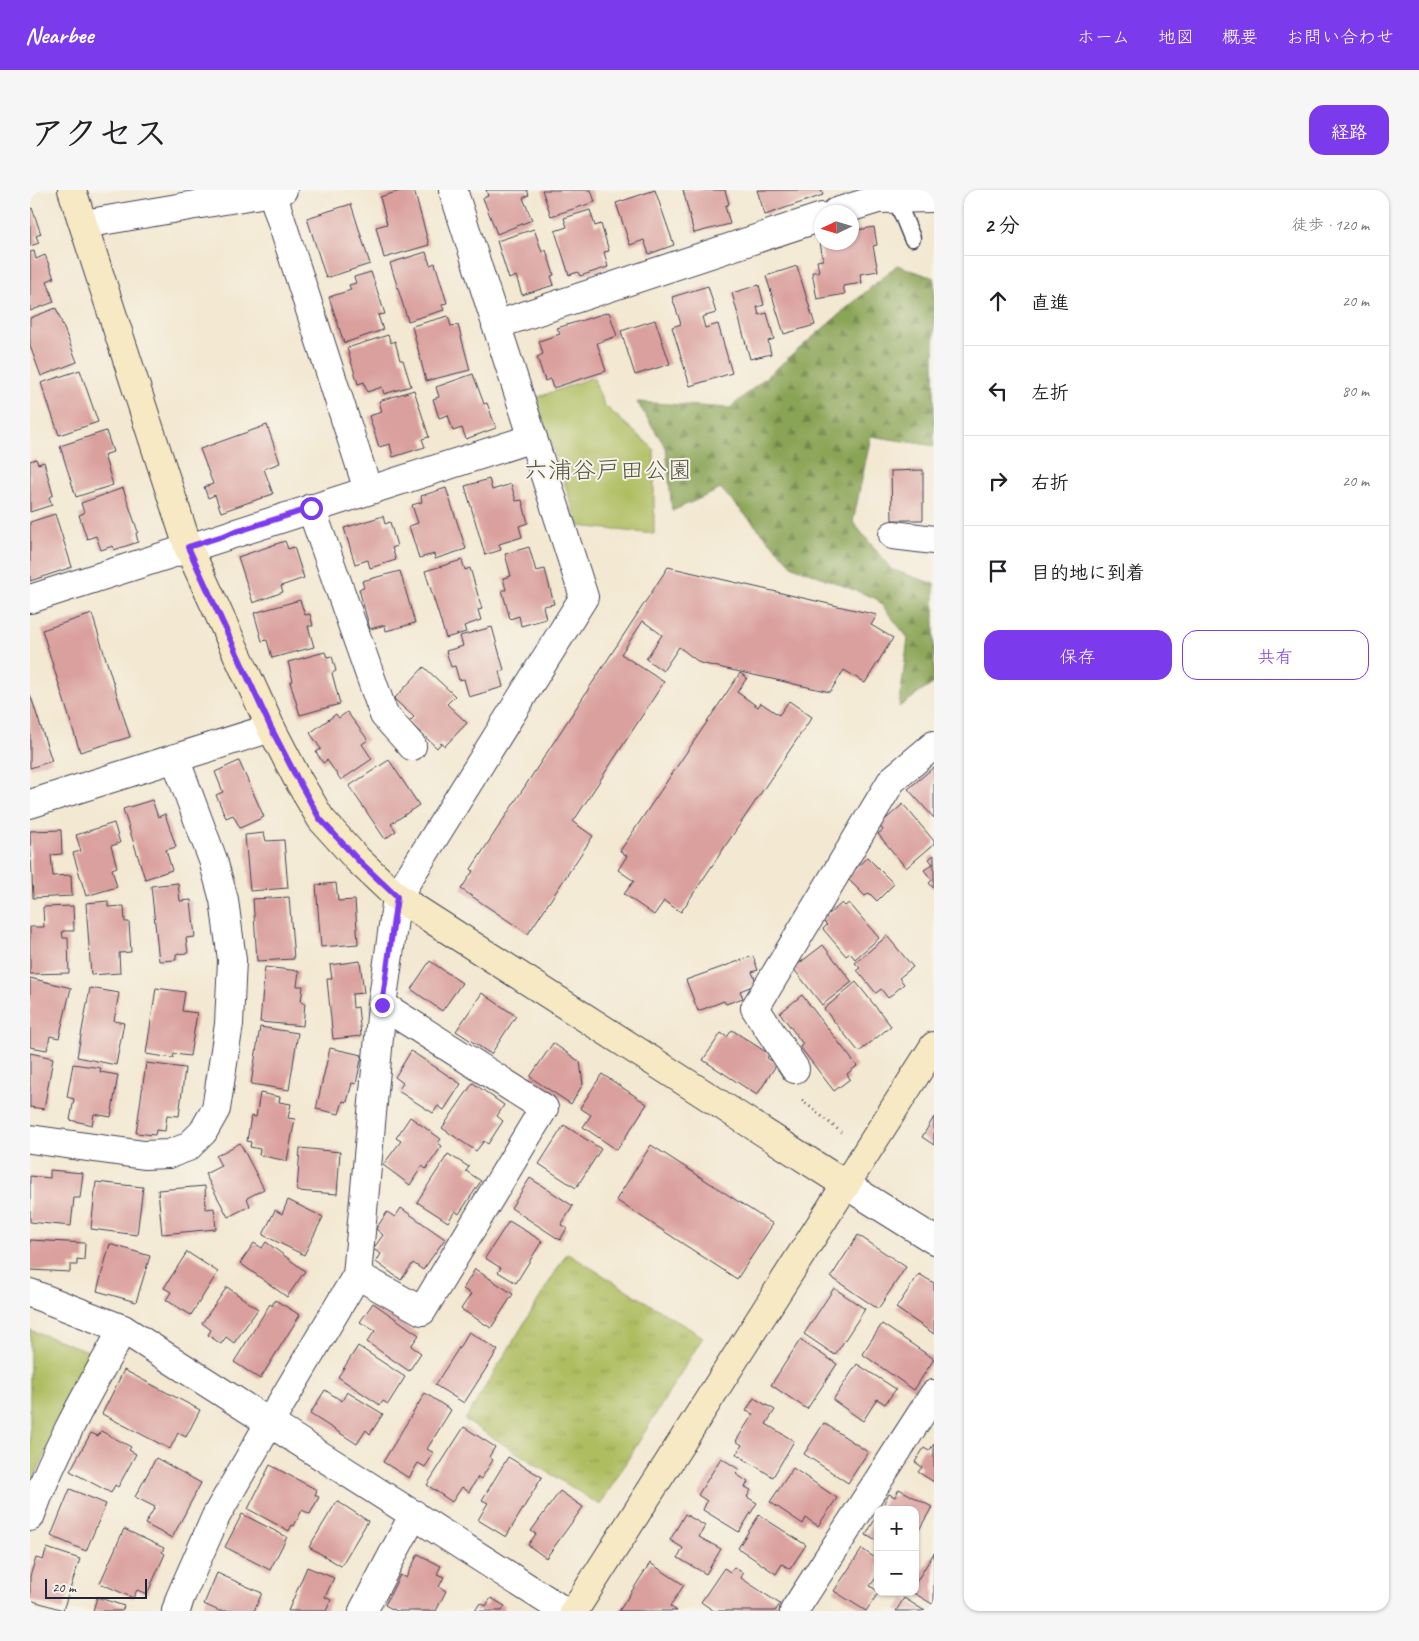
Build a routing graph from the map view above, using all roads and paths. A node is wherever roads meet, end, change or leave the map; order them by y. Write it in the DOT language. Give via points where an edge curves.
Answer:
graph roads {
  1 [pos="72,190"];
  2 [pos="453,190"];
  3 [pos="277,191"];
  4 [pos="934,198"];
  5 [pos="896,199"];
  6 [pos="859,205"];
  7 [pos="814,220"];
  8 [pos="84,224"];
  9 [pos="912,238"];
  10 [pos="496,324"];
  11 [pos="533,438"];
  12 [pos="368,490"];
  13 [pos="311,508"];
  14 [pos="893,536"];
  15 [pos="934,540"];
  16 [pos="188,547"];
  17 [pos="30,599"];
  18 [pos="271,728"];
  19 [pos="934,745"];
  20 [pos="412,746"];
  21 [pos="175,758"];
  22 [pos="30,804"];
  23 [pos="397,897"];
  24 [pos="382,1005"];
  25 [pos="934,1046"];
  26 [pos="795,1069"];
  27 [pos="30,1139"];
  28 [pos="866,1153"];
  29 [pos="846,1185"];
  30 [pos="934,1240"];
  31 [pos="357,1275"];
  32 [pos="30,1294"];
  33 [pos="123,1329"];
  34 [pos="934,1394"];
  35 [pos="270,1422"];
  36 [pos="414,1514"];
  37 [pos="30,1517"];
  38 [pos="176,1611"];
  39 [pos="363,1611"];
  40 [pos="564,1611"];
  41 [pos="574,1611"];
  42 [pos="794,1611"];
  1 -- 8 [label="street"];
  2 -- 10 [label="street"];
  3 -- 8 [label="street"];
  3 -- 12 [label="street"];
  4 -- 5 [label="street"];
  5 -- 6 [label="street" via="878,199"];
  5 -- 9 [label="lane"];
  7 -- 10 [label="street"];
  8 -- 16 [label="street"];
  10 -- 11 [label="street"];
  11 -- 12 [label="street"];
  11 -- 23 [label="street" via="584,597"];
  12 -- 13 [label="street"];
  13 -- 16 [label="street"];
  13 -- 20 [label="street" via="384,715"];
  14 -- 15 [label="street"];
  16 -- 17 [label="street"];
  16 -- 18 [label="street"];
  18 -- 21 [label="street"];
  18 -- 23 [label="street" via="320,819"];
  19 -- 26 [label="street" via="892,780 755,1008"];
  21 -- 22 [label="street"];
  21 -- 27 [label="street" via="213,860 224,900 232,960 229,1024 216,1109 203,1132 188,1147 169,1154 144,1155"];
  23 -- 24 [label="street"];
  23 -- 29 [label="street"];
  24 -- 31 [label="street"];
  24 -- 31 [label="street" via="544,1108 422,1311"];
  25 -- 28 [label="street"];
  26 -- 28 [label="path" via="796,1094"];
  28 -- 29 [label="street"];
  29 -- 30 [label="street"];
  29 -- 41 [label="street"];
  31 -- 35 [label="street"];
  32 -- 33 [label="street"];
  33 -- 35 [label="street"];
  33 -- 37 [label="street" via="66,1434"];
  34 -- 42 [label="street"];
  35 -- 36 [label="street"];
  35 -- 38 [label="street" via="216,1516"];
  36 -- 39 [label="street"];
  36 -- 40 [label="street"];
}
